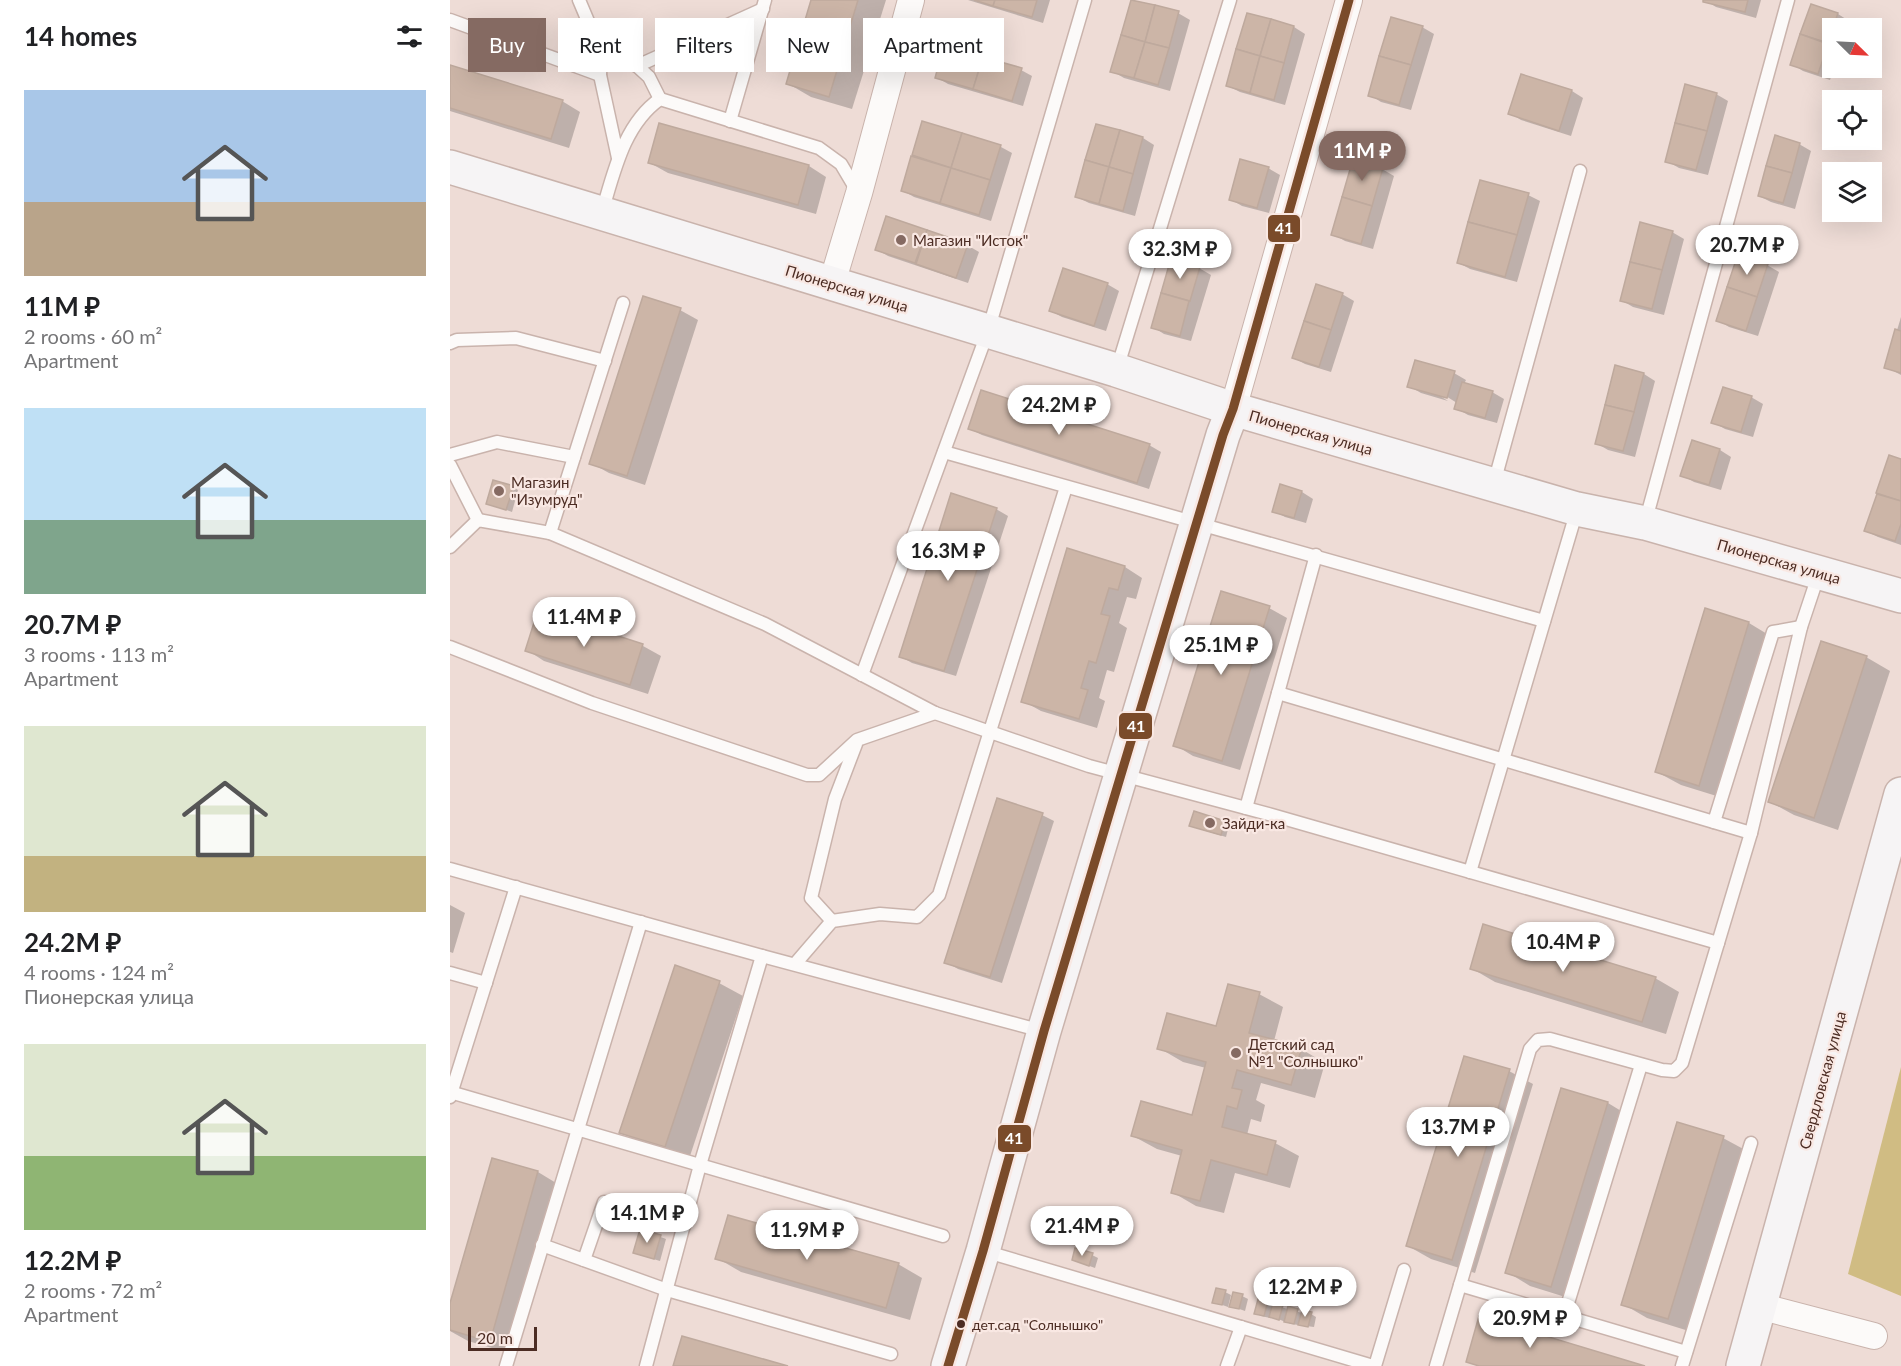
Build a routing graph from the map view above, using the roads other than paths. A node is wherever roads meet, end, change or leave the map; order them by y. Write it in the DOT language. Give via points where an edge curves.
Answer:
graph roads {
  1 [pos="579,0"];
  2 [pos="910,0"];
  3 [pos="1084,0"];
  4 [pos="1230,0"];
  5 [pos="1349,0"];
  6 [pos="1788,0"];
  7 [pos="764,5"];
  8 [pos="587,18"];
  9 [pos="450,20"];
  10 [pos="643,63"];
  11 [pos="600,72"];
  12 [pos="643,72"];
  13 [pos="600,75"];
  14 [pos="660,99"];
  15 [pos="730,120"];
  16 [pos="618,159"];
  17 [pos="450,167"];
  18 [pos="1580,171"];
  19 [pos="859,193"];
  20 [pos="602,213"];
  21 [pos="832,284"];
  22 [pos="623,303"];
  23 [pos="988,331"];
  24 [pos="450,343"];
  25 [pos="605,361"];
  26 [pos="1116,370"];
  27 [pos="1233,409"];
  28 [pos="944,452"];
  29 [pos="450,455"];
  30 [pos="574,456"];
  31 [pos="450,465"];
  32 [pos="1494,485"];
  33 [pos="1066,487"];
  34 [pos="1577,509"];
  35 [pos="478,520"];
  36 [pos="1196,523"];
  37 [pos="1645,523"];
  38 [pos="550,533"];
  39 [pos="450,547"];
  40 [pos="1316,555"];
  41 [pos="1819,572"];
  42 [pos="1901,596"];
  43 [pos="1544,621"];
  44 [pos="1801,627"];
  45 [pos="450,647"];
  46 [pos="862,675"];
  47 [pos="1278,693"];
  48 [pos="935,713"];
  49 [pos="988,731"];
  50 [pos="857,740"];
  51 [pos="1503,760"];
  52 [pos="1120,773"];
  53 [pos="1901,794"];
  54 [pos="1246,808"];
  55 [pos="1714,822"];
  56 [pos="1752,833"];
  57 [pos="450,869"];
  58 [pos="1470,872"];
  59 [pos="516,887"];
  60 [pos="832,921"];
  61 [pos="641,922"];
  62 [pos="1718,943"];
  63 [pos="762,956"];
  64 [pos="795,964"];
  65 [pos="450,973"];
  66 [pos="486,983"];
  67 [pos="1044,1031"];
  68 [pos="1641,1065"];
  69 [pos="450,1094"];
  70 [pos="577,1129"];
  71 [pos="1750,1143"];
  72 [pos="700,1165"];
  73 [pos="684,1226"];
  74 [pos="943,1236"];
  75 [pos="542,1245"];
  76 [pos="983,1251"];
  77 [pos="584,1260"];
  78 [pos="1404,1270"];
  79 [pos="1460,1285"];
  80 [pos="667,1290"];
  81 [pos="1759,1306"];
  82 [pos="1564,1316"];
  83 [pos="1241,1327"];
  84 [pos="1874,1336"];
  85 [pos="1686,1352"];
  86 [pos="891,1354"];
  87 [pos="506,1366"];
  88 [pos="646,1366"];
  89 [pos="948,1366"];
  90 [pos="1227,1366"];
  91 [pos="1374,1366"];
  92 [pos="1436,1366"];
  93 [pos="1682,1366"];
  94 [pos="1743,1366"];
  1 -- 8 [label="lane"];
  2 -- 19 [label="street"];
  3 -- 23 [label="lane"];
  4 -- 26 [label="lane"];
  5 -- 27 [label="street"];
  6 -- 37 [label="lane"];
  7 -- 10 [label="lane"];
  7 -- 15 [label="lane"];
  9 -- 13 [label="lane"];
  11 -- 13 [label="lane"];
  12 -- 14 [label="lane"];
  13 -- 16 [label="lane"];
  14 -- 15 [label="lane"];
  14 -- 16 [label="lane" via="648,108"];
  15 -- 19 [label="lane" via="819,148 840,164"];
  16 -- 20 [label="lane"];
  17 -- 20 [label="street, Пионерская улица"];
  18 -- 32 [label="lane"];
  19 -- 21 [label="street"];
  20 -- 21 [label="street, Пионерская улица"];
  21 -- 23 [label="street, Пионерская улица"];
  22 -- 25 [label="lane"];
  23 -- 26 [label="street, Пионерская улица"];
  23 -- 28 [label="lane"];
  24 -- 25 [label="lane" via="516,338"];
  25 -- 30 [label="lane"];
  26 -- 27 [label="street, Пионерская улица"];
  27 -- 32 [label="street, Пионерская улица"];
  27 -- 36 [label="street"];
  28 -- 33 [label="lane"];
  28 -- 46 [label="lane"];
  29 -- 30 [label="lane" via="496,442"];
  30 -- 38 [label="lane"];
  31 -- 35 [label="lane"];
  32 -- 34 [label="street, Пионерская улица"];
  33 -- 36 [label="lane"];
  33 -- 49 [label="lane"];
  34 -- 37 [label="street, Пионерская улица"];
  34 -- 43 [label="lane"];
  35 -- 38 [label="lane"];
  35 -- 39 [label="lane"];
  36 -- 40 [label="lane"];
  36 -- 52 [label="street"];
  37 -- 41 [label="street, Пионерская улица"];
  38 -- 46 [label="lane" via="765,624"];
  40 -- 43 [label="lane"];
  40 -- 47 [label="lane"];
  41 -- 42 [label="street, Пионерская улица"];
  41 -- 44 [label="lane"];
  43 -- 51 [label="lane"];
  44 -- 55 [label="lane" via="1773,632"];
  44 -- 56 [label="lane"];
  45 -- 50 [label="lane" via="592,703 807,775 819,775"];
  46 -- 48 [label="lane"];
  47 -- 51 [label="lane"];
  47 -- 54 [label="lane"];
  48 -- 49 [label="lane"];
  48 -- 50 [label="lane"];
  49 -- 52 [label="lane"];
  49 -- 60 [label="lane" via="939,895 917,917 880,915"];
  50 -- 60 [label="lane" via="835,799 811,897"];
  51 -- 55 [label="lane"];
  51 -- 58 [label="lane"];
  52 -- 54 [label="lane"];
  52 -- 67 [label="street"];
  53 -- 81 [label="street, Свердловская улица"];
  54 -- 58 [label="lane"];
  55 -- 56 [label="lane"];
  56 -- 62 [label="lane"];
  57 -- 59 [label="lane"];
  58 -- 62 [label="lane"];
  59 -- 61 [label="lane"];
  59 -- 66 [label="lane"];
  60 -- 64 [label="lane"];
  61 -- 63 [label="lane"];
  61 -- 70 [label="lane"];
  62 -- 68 [label="lane" via="1682,1063 1674,1071"];
  63 -- 64 [label="lane"];
  63 -- 72 [label="lane"];
  64 -- 67 [label="lane"];
  65 -- 66 [label="lane"];
  66 -- 69 [label="lane"];
  67 -- 76 [label="street"];
  68 -- 79 [label="lane" via="1550,1039 1538,1040 1530,1049"];
  68 -- 82 [label="lane"];
  69 -- 70 [label="lane"];
  70 -- 72 [label="lane"];
  70 -- 75 [label="lane"];
  71 -- 85 [label="lane"];
  72 -- 73 [label="lane"];
  72 -- 74 [label="lane"];
  73 -- 77 [label="lane" via="604,1202"];
  73 -- 80 [label="lane"];
  75 -- 77 [label="lane"];
  75 -- 87 [label="lane"];
  76 -- 83 [label="lane"];
  76 -- 89 [label="street"];
  77 -- 80 [label="lane"];
  78 -- 91 [label="lane"];
  79 -- 82 [label="lane"];
  79 -- 92 [label="lane"];
  80 -- 86 [label="lane"];
  80 -- 88 [label="lane"];
  81 -- 84 [label="street"];
  81 -- 94 [label="street, Свердловская улица"];
  82 -- 85 [label="lane"];
  83 -- 90 [label="lane"];
  83 -- 91 [label="lane"];
  85 -- 93 [label="lane"];
}
